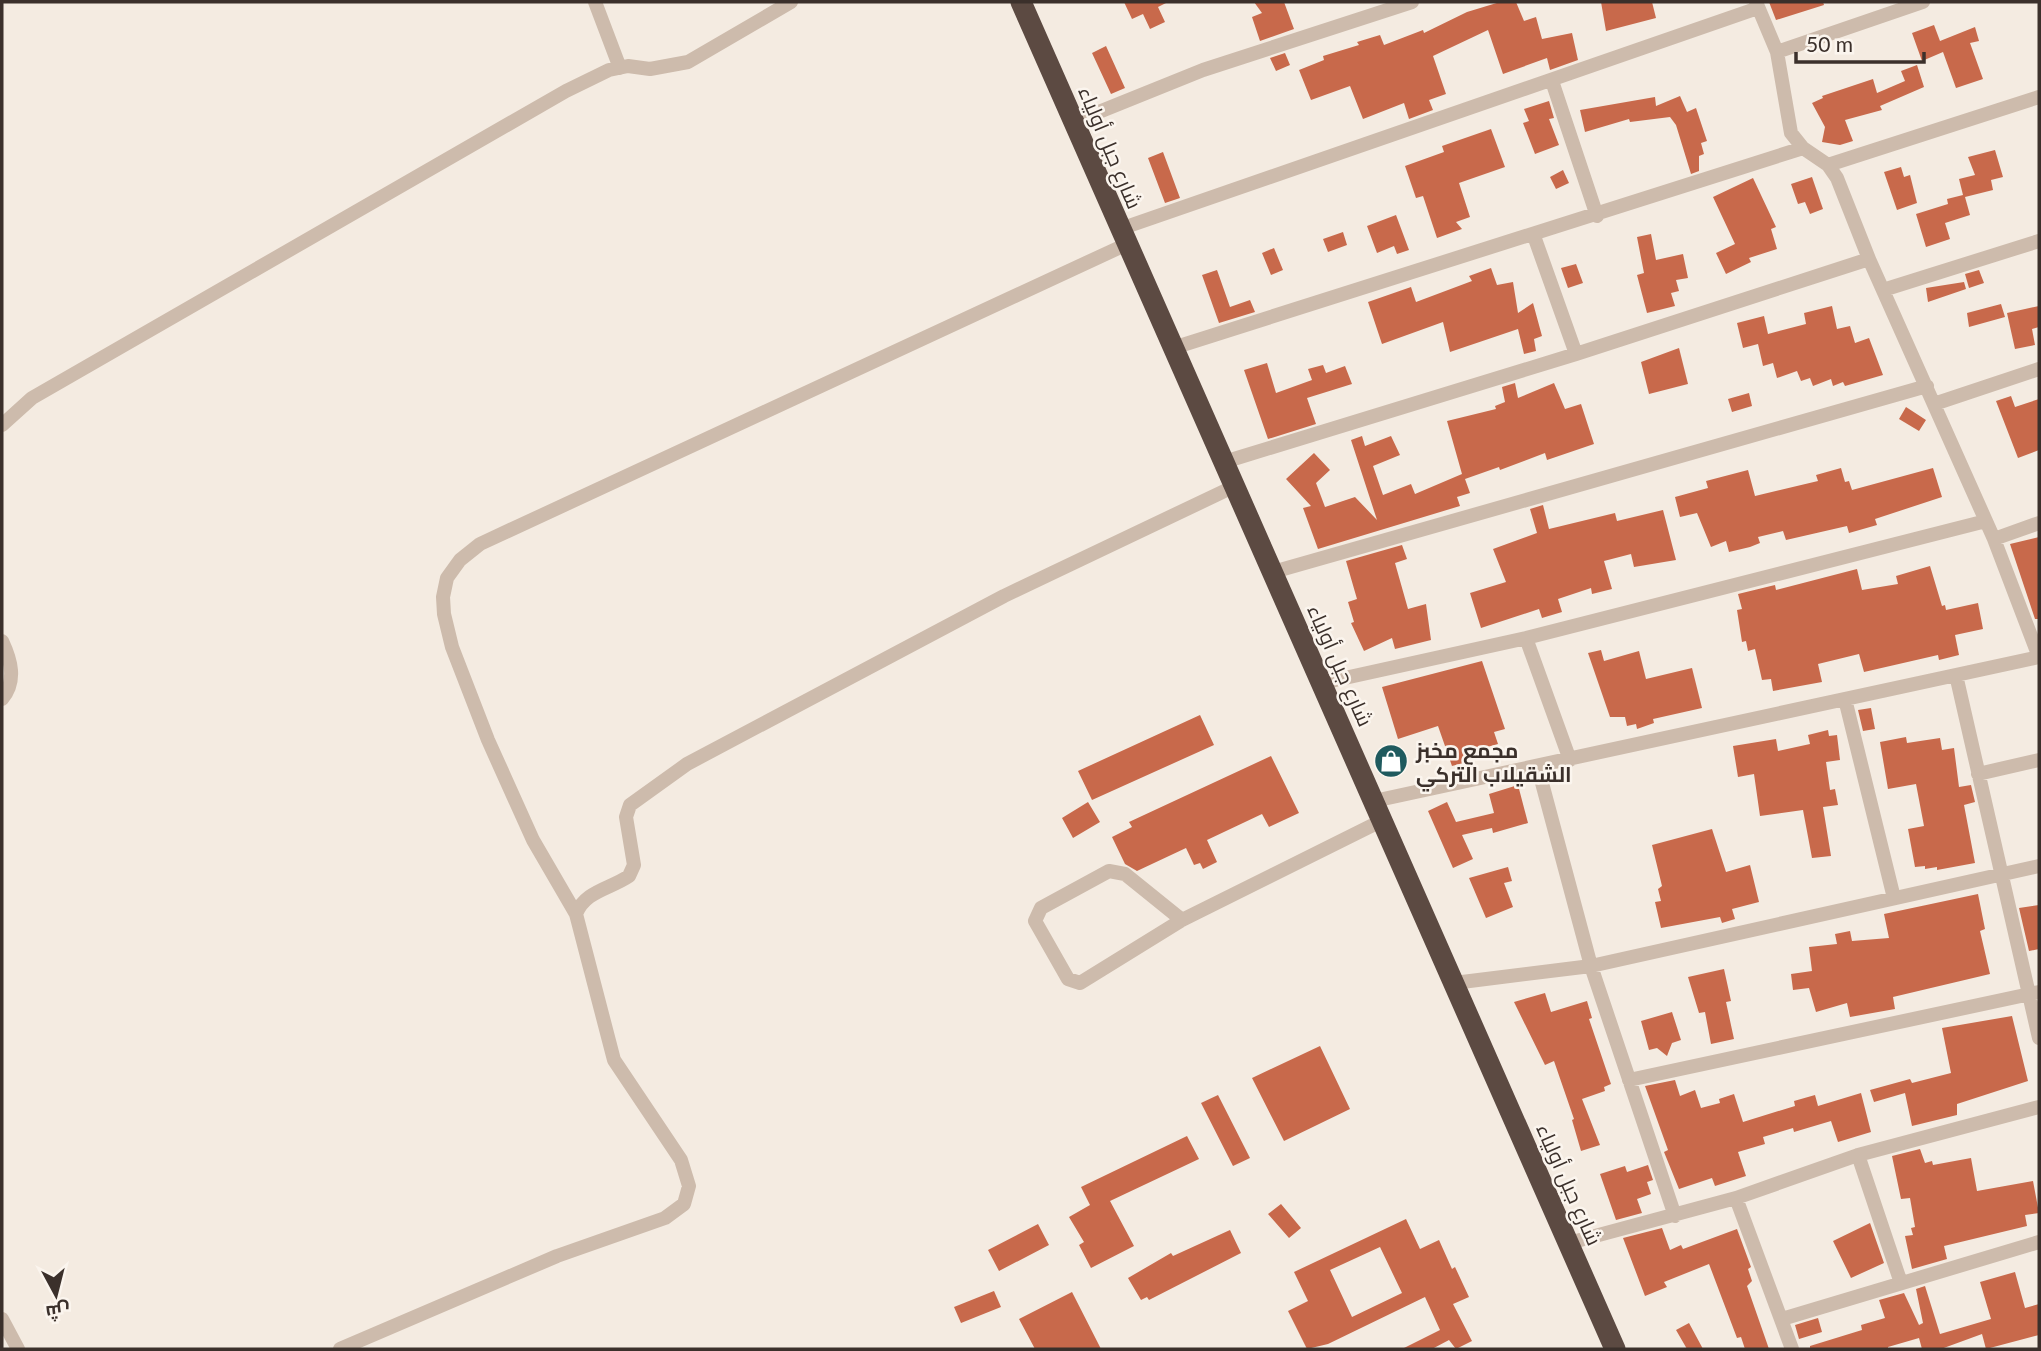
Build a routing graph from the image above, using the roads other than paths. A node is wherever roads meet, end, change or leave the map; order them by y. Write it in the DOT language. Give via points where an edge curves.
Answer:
graph roads {
  1 [pos="595,2"];
  2 [pos="791,2"];
  3 [pos="1021,2"];
  4 [pos="1412,2"];
  5 [pos="1923,2"];
  6 [pos="1757,5"];
  7 [pos="1777,52"];
  8 [pos="620,68"];
  9 [pos="1552,81"];
  10 [pos="2039,97"];
  11 [pos="1074,122"];
  12 [pos="1804,148"];
  13 [pos="1829,165"];
  14 [pos="1597,216"];
  15 [pos="1534,236"];
  16 [pos="1123,237"];
  17 [pos="2039,241"];
  18 [pos="1869,260"];
  19 [pos="1883,290"];
  20 [pos="1172,348"];
  21 [pos="1576,355"];
  22 [pos="2039,369"];
  23 [pos="1927,386"];
  24 [pos="1934,404"];
  25 [pos="2,425"];
  26 [pos="1224,462"];
  27 [pos="1235,486"];
  28 [pos="1986,521"];
  29 [pos="2039,523"];
  30 [pos="1994,539"];
  31 [pos="1273,572"];
  32 [pos="1526,638"];
  33 [pos="2,641"];
  34 [pos="2039,657"];
  35 [pos="1956,676"];
  36 [pos="1322,683"];
  37 [pos="2,699"];
  38 [pos="1845,699"];
  39 [pos="1570,760"];
  40 [pos="2039,760"];
  41 [pos="1538,768"];
  42 [pos="1978,774"];
  43 [pos="1378,810"];
  44 [pos="2039,866"];
  45 [pos="2000,874"];
  46 [pos="1894,898"];
  47 [pos="576,914"];
  48 [pos="1182,920"];
  49 [pos="1591,965"];
  50 [pos="1454,983"];
  51 [pos="2034,993"];
  52 [pos="2039,1038"];
  53 [pos="1629,1080"];
  54 [pos="2039,1107"];
  55 [pos="1858,1156"];
  56 [pos="1736,1198"];
  57 [pos="1675,1216"];
  58 [pos="2039,1242"];
  59 [pos="1569,1243"];
  60 [pos="1901,1283"];
  61 [pos="2,1319"];
  62 [pos="1782,1319"];
  63 [pos="18,1349"];
  64 [pos="340,1349"];
  65 [pos="1615,1349"];
  66 [pos="1792,1349"];
  1 -- 8 [label="street"];
  2 -- 8 [label="street" via="688,62 650,69"];
  3 -- 11 [label="highway, شارع جبل أولياء"];
  4 -- 11 [label="street" via="1203,70"];
  5 -- 7 [label="street"];
  6 -- 7 [label="street"];
  6 -- 9 [label="street"];
  7 -- 12 [label="street" via="1791,133"];
  8 -- 25 [label="street" via="566,92 32,398"];
  9 -- 14 [label="street"];
  9 -- 16 [label="street"];
  10 -- 13 [label="street"];
  11 -- 16 [label="highway, شارع جبل أولياء"];
  12 -- 13 [label="street"];
  12 -- 14 [label="street"];
  13 -- 18 [label="street"];
  14 -- 15 [label="street"];
  15 -- 20 [label="street"];
  15 -- 21 [label="street"];
  16 -- 20 [label="highway, شارع جبل أولياء"];
  16 -- 47 [label="street" via="480,544 460,560 447,578 443,597 452,647 533,840"];
  17 -- 19 [label="street"];
  18 -- 19 [label="street"];
  18 -- 21 [label="street"];
  19 -- 23 [label="street"];
  20 -- 26 [label="highway, شارع جبل أولياء"];
  21 -- 26 [label="street"];
  22 -- 24 [label="street"];
  23 -- 24 [label="street"];
  23 -- 31 [label="street"];
  24 -- 28 [label="street"];
  26 -- 27 [label="highway, شارع جبل أولياء"];
  27 -- 31 [label="highway, شارع جبل أولياء"];
  27 -- 47 [label="street" via="1004,596 687,764 630,805 626,817 634,865 629,876 590,895"];
  28 -- 30 [label="street"];
  28 -- 32 [label="street"];
  29 -- 30 [label="street"];
  30 -- 34 [label="street"];
  31 -- 36 [label="highway, شارع جبل أولياء"];
  32 -- 36 [label="street"];
  32 -- 39 [label="street"];
  33 -- 37 [label="street" via="12,676"];
  34 -- 35 [label="street"];
  35 -- 38 [label="street"];
  35 -- 42 [label="street"];
  36 -- 43 [label="highway, شارع جبل أولياء"];
  38 -- 39 [label="street"];
  38 -- 46 [label="street"];
  39 -- 41 [label="street"];
  40 -- 42 [label="street"];
  41 -- 43 [label="street"];
  41 -- 49 [label="street"];
  42 -- 45 [label="street"];
  43 -- 48 [label="street"];
  43 -- 50 [label="highway, شارع جبل أولياء"];
  44 -- 45 [label="street"];
  45 -- 46 [label="street"];
  45 -- 51 [label="street"];
  46 -- 49 [label="street"];
  47 -- 64 [label="street" via="610,1049 681,1160 689,1186 684,1204 665,1219 545,1261"];
  48 -- 48 [label="street" via="1080,983 1068,979 1035,921 1041,908 1109,871 1125,874"];
  49 -- 50 [label="street"];
  49 -- 53 [label="street"];
  50 -- 59 [label="highway, شارع جبل أولياء"];
  51 -- 52 [label="street"];
  51 -- 53 [label="street"];
  53 -- 57 [label="street"];
  54 -- 55 [label="street"];
  55 -- 56 [label="street"];
  55 -- 60 [label="street"];
  56 -- 57 [label="street"];
  56 -- 62 [label="street"];
  57 -- 59 [label="street"];
  58 -- 60 [label="street"];
  59 -- 65 [label="highway, شارع جبل أولياء"];
  60 -- 62 [label="street"];
  61 -- 63 [label="street"];
  62 -- 66 [label="street"];
}
